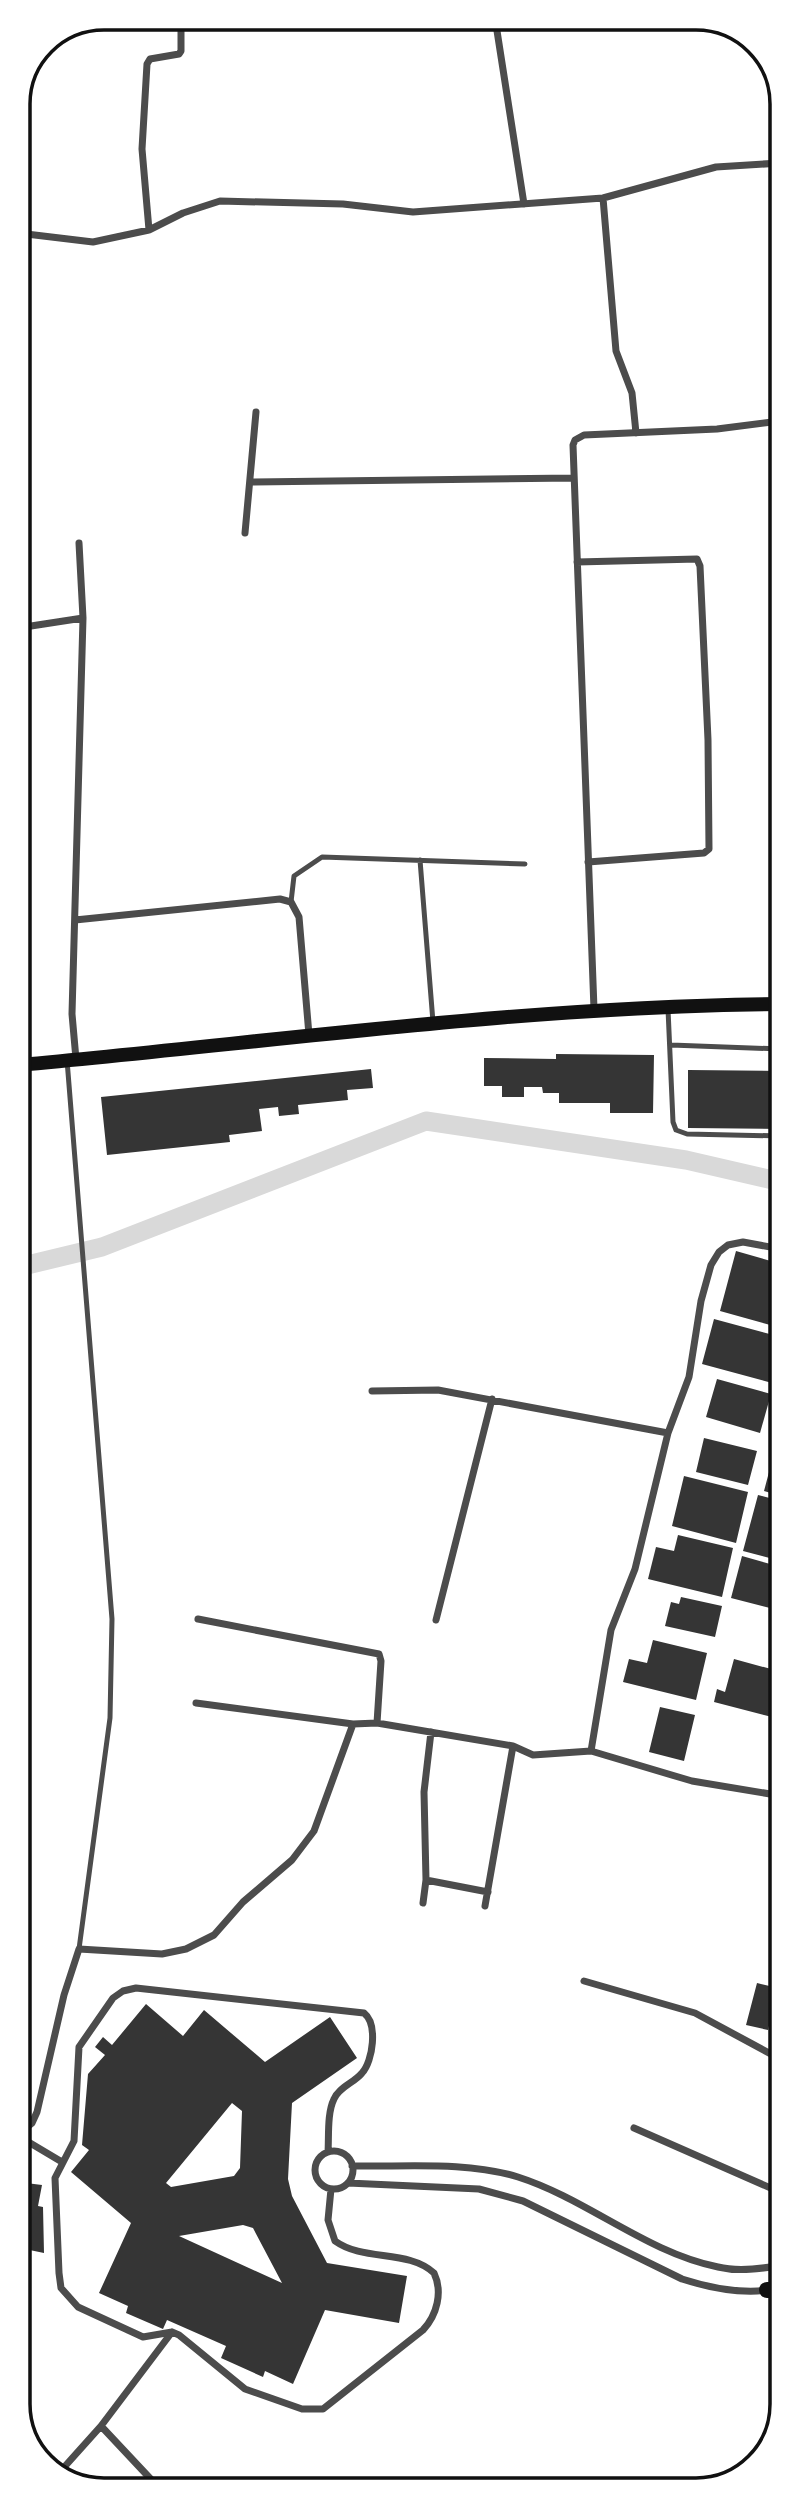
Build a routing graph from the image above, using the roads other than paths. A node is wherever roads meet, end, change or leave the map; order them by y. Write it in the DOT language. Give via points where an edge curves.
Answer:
graph roads {
  1 [pos="181,30"];
  2 [pos="497,30"];
  3 [pos="770,164"];
  4 [pos="603,198"];
  5 [pos="524,204"];
  6 [pos="149,230"];
  7 [pos="30,234"];
  8 [pos="256,412"];
  9 [pos="770,422"];
  10 [pos="636,433"];
  11 [pos="574,478"];
  12 [pos="250,482"];
  13 [pos="245,533"];
  14 [pos="79,543"];
  15 [pos="577,562"];
  16 [pos="83,618"];
  17 [pos="30,626"];
  18 [pos="420,860"];
  19 [pos="588,862"];
  20 [pos="525,864"];
  21 [pos="291,902"];
  22 [pos="75,920"];
  23 [pos="770,1004"];
  24 [pos="667,1006"];
  25 [pos="594,1009"];
  26 [pos="433,1023"];
  27 [pos="309,1035"];
  28 [pos="671,1045"];
  29 [pos="770,1049"];
  30 [pos="71,1060"];
  31 [pos="30,1064"];
  32 [pos="770,1136"];
  33 [pos="770,1247"];
  34 [pos="372,1391"];
  35 [pos="492,1399"];
  36 [pos="668,1433"];
  37 [pos="198,1619"];
  38 [pos="436,1620"];
  39 [pos="196,1703"];
  40 [pos="377,1723"];
  41 [pos="353,1724"];
  42 [pos="431,1732"];
  43 [pos="513,1746"];
  44 [pos="592,1751"];
  45 [pos="770,1794"];
  46 [pos="426,1880"];
  47 [pos="488,1892"];
  48 [pos="423,1903"];
  49 [pos="485,1906"];
  50 [pos="79,1949"];
  51 [pos="584,1981"];
  52 [pos="770,2054"];
  53 [pos="30,2125"];
  54 [pos="635,2128"];
  55 [pos="30,2141"];
  56 [pos="328,2152"];
  57 [pos="62,2162"];
  58 [pos="352,2166"];
  59 [pos="348,2183"];
  60 [pos="770,2188"];
  61 [pos="331,2189"];
  62 [pos="770,2267"];
  63 [pos="770,2288"];
  64 [pos="172,2332"];
  65 [pos="101,2426"];
  66 [pos="65,2467"];
  67 [pos="150,2478"];
  1 -- 6 [label="street" via="181,51 150,59 147,64 142,149"];
  2 -- 5 [label="street"];
  3 -- 4 [label="street" via="716,167"];
  4 -- 5 [label="street"];
  4 -- 10 [label="street" via="617,351 632,393"];
  5 -- 6 [label="street" via="413,212 343,204 220,201"];
  6 -- 7 [label="street" via="93,242"];
  8 -- 12 [label="street"];
  9 -- 10 [label="street"];
  10 -- 11 [label="street" via="579,437 573,445"];
  11 -- 12 [label="street"];
  11 -- 15 [label="street"];
  12 -- 13 [label="street"];
  14 -- 16 [label="street"];
  15 -- 19 [label="street"];
  15 -- 19 [label="street" via="698,559 708,740 709,849"];
  16 -- 17 [label="street"];
  16 -- 22 [label="street"];
  18 -- 20 [label="lane"];
  18 -- 21 [label="lane" via="322,857 294,876"];
  18 -- 26 [label="lane"];
  19 -- 25 [label="street"];
  21 -- 22 [label="street" via="280,899"];
  21 -- 27 [label="street" via="299,917"];
  22 -- 30 [label="street"];
  23 -- 24 [label="main road"];
  24 -- 25 [label="main road"];
  24 -- 28 [label="lane"];
  25 -- 26 [label="main road"];
  26 -- 27 [label="main road"];
  27 -- 30 [label="main road"];
  28 -- 29 [label="lane"];
  28 -- 32 [label="lane" via="676,1130"];
  30 -- 31 [label="main road"];
  30 -- 50 [label="lane" via="112,1619 110,1718"];
  33 -- 36 [label="street" via="743,1242 728,1245 711,1265 689,1377"];
  34 -- 35 [label="street" via="438,1390"];
  35 -- 36 [label="street"];
  35 -- 38 [label="street"];
  36 -- 44 [label="street" via="635,1569 611,1630"];
  37 -- 40 [label="street" via="379,1654"];
  39 -- 41 [label="street"];
  40 -- 41 [label="street"];
  40 -- 42 [label="street"];
  41 -- 50 [label="street" via="314,1831 292,1860 243,1902 214,1935 186,1949 162,1954"];
  42 -- 43 [label="street"];
  42 -- 46 [label="street" via="425,1792"];
  43 -- 44 [label="street" via="533,1755"];
  43 -- 47 [label="street"];
  44 -- 45 [label="street" via="692,1781"];
  46 -- 47 [label="street"];
  46 -- 48 [label="street"];
  47 -- 49 [label="street"];
  50 -- 53 [label="street"];
  51 -- 52 [label="street" via="695,2013"];
  54 -- 60 [label="street"];
  55 -- 57 [label="street"];
  56 -- 57 [label="street" via="335,2095 365,2070 373,2029 369,2017 358,2011 129,1989 113,1998 81,2042 74,2141"];
  56 -- 58 [label="street" via="341,2152"];
  56 -- 61 [label="street" via="318,2160 315,2171 320,2183"];
  57 -- 64 [label="street" via="54,2189 60,2280 68,2299 143,2337"];
  58 -- 59 [label="street"];
  58 -- 62 [label="street" via="500,2172 551,2190 698,2262 743,2270"];
  59 -- 61 [label="street"];
  59 -- 63 [label="street" via="480,2189 523,2201 682,2279 709,2287"];
  61 -- 64 [label="street" via="328,2220 335,2241 355,2252 428,2267 438,2281 435,2315 423,2330 323,2409 302,2409 245,2389"];
  64 -- 65 [label="street"];
  65 -- 66 [label="street"];
  65 -- 67 [label="street"];
}
